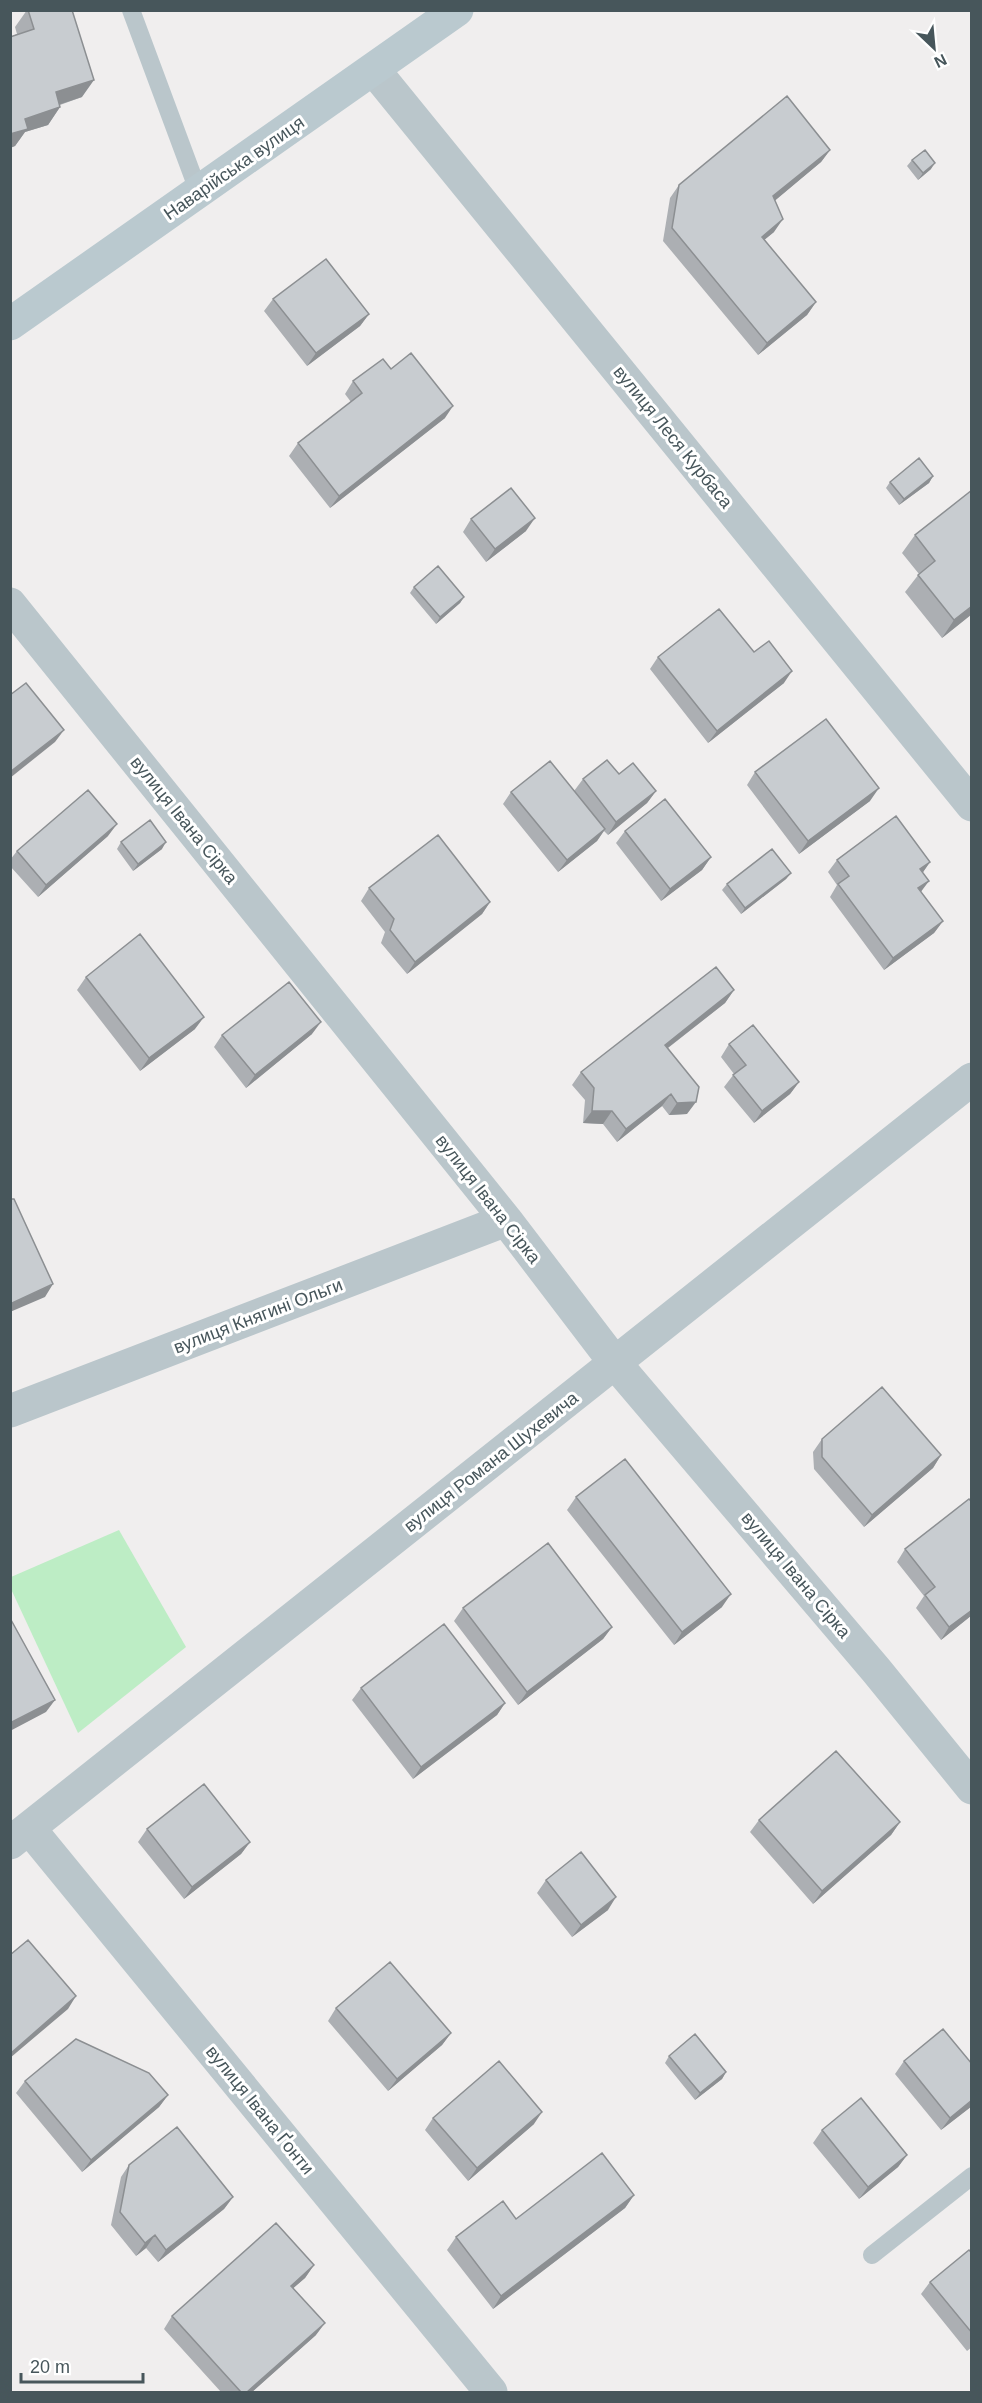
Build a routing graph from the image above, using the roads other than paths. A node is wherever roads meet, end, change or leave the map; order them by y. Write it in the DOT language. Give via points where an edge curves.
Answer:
graph roads {
  1 [pos="131,10"];
  2 [pos="457,10"];
  3 [pos="374,70"];
  4 [pos="199,193"];
  5 [pos="10,324"];
  6 [pos="10,604"];
  7 [pos="972,805"];
  8 [pos="972,1080"];
  9 [pos="506,1220"];
  10 [pos="615,1363"];
  11 [pos="10,1411"];
  12 [pos="972,1788"];
  13 [pos="20,1836"];
  14 [pos="972,2176"];
  15 [pos="872,2255"];
  16 [pos="490,2392"];
  1 -- 4 [label="lane"];
  2 -- 3 [label="street, Наварійська вулиця"];
  3 -- 4 [label="street, Наварійська вулиця"];
  3 -- 7 [label="street, вулиця Леся Курбаса"];
  4 -- 5 [label="street, Наварійська вулиця"];
  6 -- 9 [label="street, вулиця Івана Сірка"];
  8 -- 10 [label="street, вулиця Романа Шухевича"];
  9 -- 10 [label="street, вулиця Івана Сірка"];
  9 -- 11 [label="street, вулиця Княгині Ольги"];
  10 -- 12 [label="street, вулиця Івана Сірка"];
  10 -- 13 [label="street, вулиця Романа Шухевича"];
  13 -- 16 [label="street, вулиця Івана Ґонти"];
  14 -- 15 [label="lane"];
}
